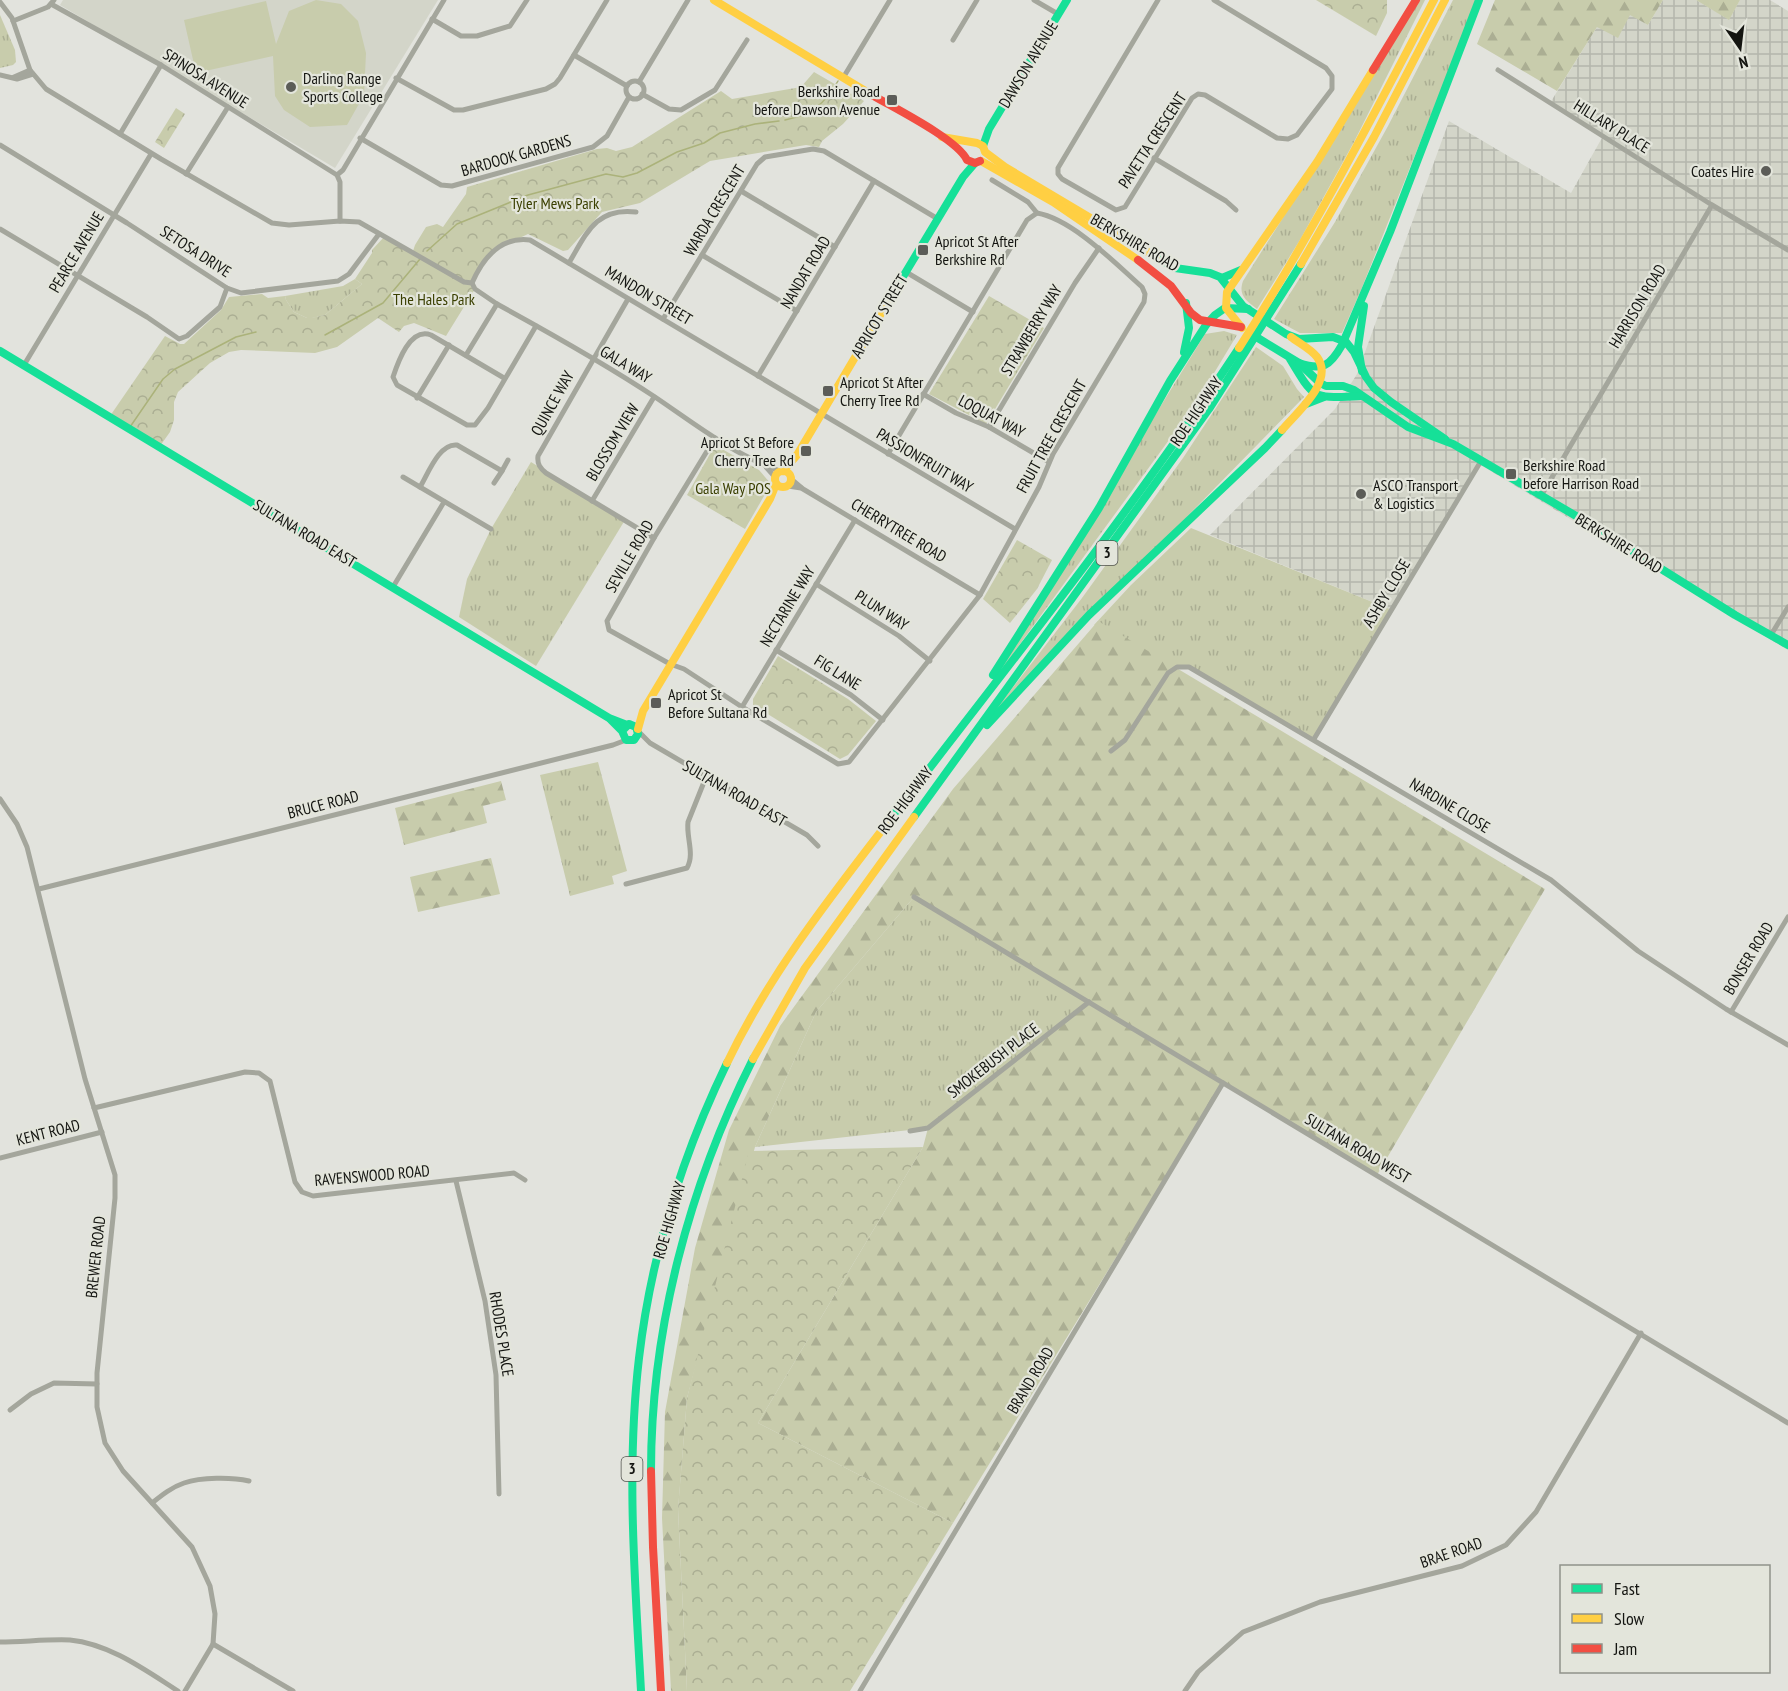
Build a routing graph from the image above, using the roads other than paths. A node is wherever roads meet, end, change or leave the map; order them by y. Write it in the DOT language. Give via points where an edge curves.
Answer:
graph roads {
  1 [pos="444,0"];
  2 [pos="527,0"];
  3 [pos="607,0"];
  4 [pos="688,0"];
  5 [pos="714,0"];
  6 [pos="890,0"];
  7 [pos="977,0"];
  8 [pos="1034,0"];
  9 [pos="1067,0"];
  10 [pos="1158,0"];
  11 [pos="1214,0"];
  12 [pos="1416,0"];
  13 [pos="1434,0"];
  14 [pos="1445,0"];
  15 [pos="1479,0"];
  16 [pos="0,2"];
  17 [pos="53,2"];
  18 [pos="1058,14"];
  19 [pos="13,19"];
  20 [pos="432,19"];
  21 [pos="747,40"];
  22 [pos="953,40"];
  23 [pos="574,55"];
  24 [pos="161,65"];
  25 [pos="1498,70"];
  26 [pos="32,72"];
  27 [pos="0,75"];
  28 [pos="396,78"];
  29 [pos="843,78"];
  30 [pos="639,82"];
  31 [pos="627,86"];
  32 [pos="642,94"];
  33 [pos="629,97"];
  34 [pos="228,107"];
  35 [pos="990,129"];
  36 [pos="120,135"];
  37 [pos="942,137"];
  38 [pos="360,138"];
  39 [pos="972,143"];
  40 [pos="0,145"];
  41 [pos="984,149"];
  42 [pos="151,154"];
  43 [pos="1154,158"];
  44 [pos="972,159"];
  45 [pos="186,174"];
  46 [pos="337,175"];
  47 [pos="992,180"];
  48 [pos="874,182"];
  49 [pos="741,191"];
  50 [pos="1712,205"];
  51 [pos="1236,210"];
  52 [pos="636,212"];
  53 [pos="1037,213"];
  54 [pos="115,216"];
  55 [pos="938,219"];
  56 [pos="340,221"];
  57 [pos="0,229"];
  58 [pos="379,234"];
  59 [pos="835,247"];
  60 [pos="1099,248"];
  61 [pos="1788,250"];
  62 [pos="702,255"];
  63 [pos="569,263"];
  64 [pos="1245,267"];
  65 [pos="906,272"];
  66 [pos="78,275"];
  67 [pos="1222,278"];
  68 [pos="472,285"];
  69 [pos="227,288"];
  70 [pos="1229,289"];
  71 [pos="1366,292"];
  72 [pos="628,299"];
  73 [pos="1186,303"];
  74 [pos="497,304"];
  75 [pos="1226,308"];
  76 [pos="1248,309"];
  77 [pos="797,311"];
  78 [pos="973,312"];
  79 [pos="663,319"];
  80 [pos="1209,322"];
  81 [pos="536,326"];
  82 [pos="1242,328"];
  83 [pos="1291,337"];
  84 [pos="1344,341"];
  85 [pos="449,345"];
  86 [pos="0,351"];
  87 [pos="1284,353"];
  88 [pos="466,355"];
  89 [pos="592,359"];
  90 [pos="1180,363"];
  91 [pos="1299,363"];
  92 [pos="24,365"];
  93 [pos="1322,367"];
  94 [pos="1362,371"];
  95 [pos="758,376"];
  96 [pos="504,378"];
  97 [pos="1320,383"];
  98 [pos="1314,393"];
  99 [pos="923,394"];
  100 [pos="1363,396"];
  101 [pos="654,397"];
  102 [pos="1323,397"];
  103 [pos="417,398"];
  104 [pos="1303,406"];
  105 [pos="821,413"];
  106 [pos="989,427"];
  107 [pos="715,438"];
  108 [pos="1448,442"];
  109 [pos="888,454"];
  110 [pos="508,460"];
  111 [pos="1481,461"];
  112 [pos="1049,462"];
  113 [pos="502,471"];
  114 [pos="403,477"];
  115 [pos="783,479"];
  116 [pos="494,483"];
  117 [pos="420,487"];
  118 [pos="1541,496"];
  119 [pos="592,501"];
  120 [pos="444,502"];
  121 [pos="855,520"];
  122 [pos="491,529"];
  123 [pos="1015,530"];
  124 [pos="654,538"];
  125 [pos="816,584"];
  126 [pos="393,587"];
  127 [pos="980,595"];
  128 [pos="1788,607"];
  129 [pos="1771,635"];
  130 [pos="1788,645"];
  131 [pos="776,650"];
  132 [pos="930,661"];
  133 [pos="670,664"];
  134 [pos="742,707"];
  135 [pos="643,711"];
  136 [pos="883,720"];
  137 [pos="638,730"];
  138 [pos="958,731"];
  139 [pos="627,732"];
  140 [pos="1314,739"];
  141 [pos="650,743"];
  142 [pos="1111,751"];
  143 [pos="958,756"];
  144 [pos="706,777"];
  145 [pos="0,799"];
  146 [pos="818,846"];
  147 [pos="626,884"];
  148 [pos="39,889"];
  149 [pos="914,897"];
  150 [pos="1788,918"];
  151 [pos="1089,1002"];
  152 [pos="1731,1012"];
  153 [pos="1788,1046"];
  154 [pos="1223,1083"];
  155 [pos="94,1108"];
  156 [pos="909,1131"];
  157 [pos="102,1132"];
  158 [pos="0,1158"];
  159 [pos="525,1180"];
  160 [pos="456,1181"];
  161 [pos="1641,1333"];
  162 [pos="97,1384"];
  163 [pos="10,1410"];
  164 [pos="1788,1423"];
  165 [pos="249,1481"];
  166 [pos="499,1494"];
  167 [pos="152,1503"];
  168 [pos="0,1642"];
  169 [pos="213,1644"];
  170 [pos="178,1691"];
  171 [pos="184,1691"];
  172 [pos="293,1691"];
  173 [pos="640,1691"];
  174 [pos="661,1691"];
  175 [pos="860,1691"];
  176 [pos="1185,1691"];
  1 -- 20 [label="street"];
  2 -- 20 [label="street" via="510,26 477,36 461,36"];
  3 -- 23 [label="street"];
  4 -- 30 [label="street"];
  5 -- 29 [label="main road, BERKSHIRE ROAD"];
  6 -- 29 [label="street"];
  7 -- 22 [label="street"];
  8 -- 18 [label="street"];
  9 -- 18 [label="main road, DAWSON AVENUE"];
  10 -- 43 [label="street, PAVETTA CRESCENT" via="1058,174 1119,210 1125,207"];
  11 -- 43 [label="street, PAVETTA CRESCENT" via="1326,68 1332,76 1332,89 1297,135 1288,139 1277,138 1198,94"];
  12 -- 64 [label="main road" via="1317,162"];
  13 -- 138 [label="main road, ROE HIGHWAY / 3" via="1361,141 1242,342 1154,472"];
  14 -- 143 [label="main road, ROE HIGHWAY / 3" via="1363,157 1271,314 1171,465"];
  15 -- 71 [label="main road"];
  16 -- 19 [label="street"];
  17 -- 19 [label="street"];
  17 -- 24 [label="street, SPINOSA AVENUE"];
  18 -- 35 [label="main road, DAWSON AVENUE"];
  19 -- 26 [label="street"];
  20 -- 28 [label="street"];
  21 -- 32 [label="street" via="715,90 681,110 669,109"];
  23 -- 28 [label="street" via="557,82 546,89 463,110 448,108"];
  23 -- 31 [label="street"];
  24 -- 34 [label="street, SPINOSA AVENUE"];
  24 -- 36 [label="street"];
  25 -- 50 [label="street, HILLARY PLACE"];
  26 -- 27 [label="street" via="14,77"];
  26 -- 36 [label="street, GALA WAY" via="46,89"];
  28 -- 38 [label="street"];
  29 -- 37 [label="main road, BERKSHIRE ROAD"];
  30 -- 31 [label="street"];
  30 -- 32 [label="street"];
  31 -- 33 [label="street"];
  32 -- 33 [label="street" via="635,99"];
  33 -- 38 [label="street, BARDOOK GARDENS" via="607,136 593,147 452,186 441,185"];
  34 -- 45 [label="street"];
  34 -- 46 [label="street, SPINOSA AVENUE"];
  35 -- 39 [label="main road, DAWSON AVENUE"];
  35 -- 41 [label="main road, DAWSON AVENUE"];
  36 -- 42 [label="street, GALA WAY"];
  37 -- 39 [label="main road, BERKSHIRE ROAD"];
  37 -- 44 [label="main road, BERKSHIRE ROAD"];
  38 -- 46 [label="street"];
  39 -- 41 [label="main road, BERKSHIRE ROAD"];
  39 -- 44 [label="main road, DAWSON AVENUE" via="967,146"];
  40 -- 54 [label="street, SETOSA DRIVE"];
  41 -- 44 [label="main road, DAWSON AVENUE"];
  41 -- 67 [label="main road, BERKSHIRE ROAD" via="1005,167 1170,265"];
  42 -- 45 [label="street, GALA WAY"];
  42 -- 54 [label="street, PEARCE AVENUE"];
  43 -- 51 [label="street"];
  44 -- 55 [label="main road, APRICOT STREET"];
  44 -- 73 [label="main road, BERKSHIRE ROAD" via="1103,236 1168,283"];
  45 -- 56 [label="street, GALA WAY" via="281,225"];
  46 -- 56 [label="street"];
  47 -- 53 [label="street, FRUIT TREE CRESCENT" via="1028,202"];
  48 -- 49 [label="street, WARDA CRESCENT" via="824,151 813,149 765,157"];
  48 -- 55 [label="street, WARDA CRESCENT"];
  48 -- 59 [label="street, NANDAT ROAD"];
  49 -- 59 [label="street"];
  49 -- 62 [label="street, WARDA CRESCENT"];
  50 -- 61 [label="street"];
  50 -- 118 [label="street, HARRISON ROAD"];
  52 -- 63 [label="street" via="608,215 597,221"];
  53 -- 60 [label="street, FRUIT TREE CRESCENT" via="1048,215"];
  53 -- 78 [label="street" via="1027,220"];
  54 -- 66 [label="street, PEARCE AVENUE"];
  54 -- 69 [label="street, SETOSA DRIVE"];
  55 -- 65 [label="main road, APRICOT STREET"];
  56 -- 58 [label="street, GALA WAY" via="359,222"];
  57 -- 66 [label="street"];
  58 -- 68 [label="street, GALA WAY"];
  58 -- 69 [label="street, SETOSA DRIVE" via="350,274 338,281 251,293"];
  59 -- 77 [label="street, NANDAT ROAD"];
  60 -- 106 [label="street, STRAWBERRY WAY"];
  60 -- 112 [label="street, FRUIT TREE CRESCENT" via="1142,287 1144,302"];
  62 -- 77 [label="street"];
  62 -- 79 [label="street, WARDA CRESCENT"];
  63 -- 68 [label="street, MANDON STREET" via="530,240 520,239 490,252"];
  63 -- 72 [label="street, MANDON STREET"];
  64 -- 67 [label="main road"];
  64 -- 70 [label="main road"];
  65 -- 78 [label="street"];
  65 -- 105 [label="main road, APRICOT STREET"];
  66 -- 69 [label="street" via="182,339 220,306"];
  66 -- 92 [label="street, PEARCE AVENUE"];
  67 -- 70 [label="main road"];
  68 -- 74 [label="street, GALA WAY"];
  70 -- 75 [label="main road"];
  70 -- 76 [label="main road"];
  71 -- 84 [label="main road"];
  71 -- 94 [label="main road" via="1358,347"];
  72 -- 79 [label="street, MANDON STREET"];
  72 -- 89 [label="street, QUINCE WAY"];
  73 -- 80 [label="main road, BERKSHIRE ROAD" via="1196,317"];
  73 -- 90 [label="main road" via="1190,332"];
  74 -- 81 [label="street, GALA WAY"];
  74 -- 88 [label="street"];
  75 -- 76 [label="main road"];
  75 -- 80 [label="main road"];
  75 -- 82 [label="main road"];
  76 -- 83 [label="main road"];
  77 -- 95 [label="street, NANDAT ROAD"];
  78 -- 99 [label="street"];
  79 -- 95 [label="street, MANDON STREET"];
  80 -- 82 [label="main road, BERKSHIRE ROAD"];
  80 -- 90 [label="main road"];
  81 -- 89 [label="street, GALA WAY"];
  81 -- 96 [label="street"];
  82 -- 87 [label="main road, BERKSHIRE ROAD"];
  83 -- 84 [label="main road" via="1333,337"];
  83 -- 93 [label="main road" via="1316,355"];
  84 -- 93 [label="main road" via="1332,361"];
  84 -- 94 [label="main road, BERKSHIRE ROAD"];
  85 -- 88 [label="street"];
  85 -- 103 [label="street"];
  85 -- 103 [label="street" via="424,333 408,345 393,377 397,385"];
  86 -- 92 [label="main road, SULTANA ROAD EAST"];
  87 -- 91 [label="main road, BERKSHIRE ROAD"];
  87 -- 98 [label="main road, BERKSHIRE ROAD"];
  88 -- 96 [label="street"];
  89 -- 101 [label="street, GALA WAY"];
  89 -- 119 [label="street, QUINCE WAY" via="537,461 540,468"];
  90 -- 138 [label="main road" via="1079,542"];
  91 -- 93 [label="main road"];
  91 -- 97 [label="main road, BERKSHIRE ROAD"];
  92 -- 126 [label="main road, SULTANA ROAD EAST"];
  93 -- 97 [label="main road"];
  94 -- 108 [label="main road, BERKSHIRE ROAD" via="1383,396"];
  95 -- 105 [label="street, MANDON STREET"];
  96 -- 103 [label="street" via="475,425 467,426"];
  97 -- 98 [label="main road"];
  97 -- 100 [label="main road, BERKSHIRE ROAD" via="1347,387"];
  98 -- 102 [label="main road, BERKSHIRE ROAD"];
  98 -- 104 [label="main road"];
  99 -- 106 [label="street, LOQUAT WAY"];
  99 -- 109 [label="street"];
  100 -- 102 [label="main road, BERKSHIRE ROAD"];
  100 -- 108 [label="main road, BERKSHIRE ROAD" via="1408,427"];
  101 -- 107 [label="street, GALA WAY"];
  101 -- 119 [label="street, BLOSSOM VIEW"];
  102 -- 104 [label="main road"];
  104 -- 143 [label="main road" via="1089,615"];
  105 -- 109 [label="street, PASSIONFRUIT WAY"];
  105 -- 115 [label="main road, APRICOT STREET"];
  106 -- 112 [label="street, LOQUAT WAY"];
  107 -- 115 [label="street, GALA WAY"];
  107 -- 124 [label="street, SEVILLE ROAD"];
  108 -- 111 [label="main road, BERKSHIRE ROAD"];
  109 -- 123 [label="street, PASSIONFRUIT WAY"];
  110 -- 113 [label="street"];
  111 -- 118 [label="main road, BERKSHIRE ROAD"];
  111 -- 140 [label="street, ASHBY CLOSE"];
  112 -- 123 [label="street, FRUIT TREE CRESCENT"];
  113 -- 116 [label="street"];
  113 -- 117 [label="street" via="451,445 440,453"];
  114 -- 117 [label="street"];
  115 -- 121 [label="street, CHERRYTREE ROAD"];
  115 -- 133 [label="main road, APRICOT STREET"];
  117 -- 120 [label="street"];
  118 -- 129 [label="main road, BERKSHIRE ROAD"];
  119 -- 124 [label="street, QUINCE WAY"];
  120 -- 122 [label="street"];
  120 -- 126 [label="street"];
  121 -- 125 [label="street, NECTARINE WAY"];
  121 -- 127 [label="street, CHERRYTREE ROAD"];
  123 -- 127 [label="street, FRUIT TREE CRESCENT"];
  124 -- 133 [label="street, SEVILLE ROAD" via="607,621 609,630"];
  125 -- 131 [label="street, NECTARINE WAY"];
  125 -- 132 [label="street, PLUM WAY" via="899,636"];
  126 -- 139 [label="main road, SULTANA ROAD EAST" via="609,717"];
  127 -- 132 [label="street, FRUIT TREE CRESCENT"];
  128 -- 129 [label="street"];
  129 -- 130 [label="main road, BERKSHIRE ROAD"];
  131 -- 134 [label="street, NECTARINE WAY"];
  131 -- 136 [label="street, FIG LANE" via="851,695"];
  132 -- 136 [label="street, FRUIT TREE CRESCENT"];
  133 -- 134 [label="street, FRUIT TREE CRESCENT"];
  133 -- 135 [label="main road, APRICOT STREET"];
  134 -- 136 [label="street, FRUIT TREE CRESCENT" via="838,764 849,762"];
  135 -- 137 [label="main road, APRICOT STREET"];
  135 -- 139 [label="main road, APRICOT STREET"];
  137 -- 139 [label="main road"];
  137 -- 141 [label="street, SULTANA ROAD EAST"];
  138 -- 173 [label="main road, ROE HIGHWAY / 3" via="815,918 765,994 724,1069 686,1160 659,1248 634,1404 632,1517"];
  139 -- 141 [label="street, SULTANA ROAD EAST"];
  139 -- 148 [label="street, BRUCE ROAD" via="613,745"];
  140 -- 142 [label="street, NARDINE CLOSE" via="1192,668 1180,666 1168,673 1125,740"];
  140 -- 152 [label="street, NARDINE CLOSE" via="1551,880 1638,951"];
  141 -- 144 [label="street, SULTANA ROAD EAST"];
  143 -- 174 [label="main road, ROE HIGHWAY / 3" via="844,912 782,1005 741,1081 705,1166 671,1288 653,1417 652,1516"];
  144 -- 146 [label="street, SULTANA ROAD EAST" via="807,835"];
  144 -- 147 [label="street" via="688,822 691,858 687,868"];
  145 -- 148 [label="street, BREWER ROAD" via="24,839"];
  148 -- 155 [label="street, BREWER ROAD"];
  149 -- 151 [label="street, SULTANA ROAD WEST"];
  150 -- 152 [label="street, BONSER ROAD"];
  151 -- 154 [label="street, SULTANA ROAD WEST"];
  151 -- 156 [label="street, SMOKEBUSH PLACE" via="928,1128"];
  152 -- 153 [label="street, NARDINE CLOSE"];
  154 -- 161 [label="street, SULTANA ROAD WEST"];
  154 -- 175 [label="street, BRAND ROAD"];
  155 -- 157 [label="street, BREWER ROAD"];
  155 -- 160 [label="street, RAVENSWOOD ROAD" via="245,1072 259,1073 270,1081 302,1192 313,1196"];
  157 -- 158 [label="street, KENT ROAD"];
  157 -- 162 [label="street, BREWER ROAD" via="115,1186"];
  159 -- 160 [label="street, RAVENSWOOD ROAD" via="514,1173"];
  160 -- 166 [label="street, RHODES PLACE" via="485,1301 496,1375"];
  161 -- 164 [label="street, SULTANA ROAD WEST"];
  161 -- 176 [label="street, BRAE ROAD" via="1536,1512 1506,1545 1462,1566 1320,1602 1243,1632 1198,1672"];
  162 -- 163 [label="street" via="54,1383"];
  162 -- 167 [label="street, BREWER ROAD" via="97,1407 105,1443 123,1471"];
  165 -- 167 [label="street" via="235,1478 185,1482"];
  167 -- 169 [label="street, BREWER ROAD" via="192,1547 207,1577 215,1614"];
  168 -- 170 [label="street" via="70,1640 97,1646"];
  169 -- 171 [label="street, BREWER ROAD"];
  169 -- 172 [label="street"];
}
